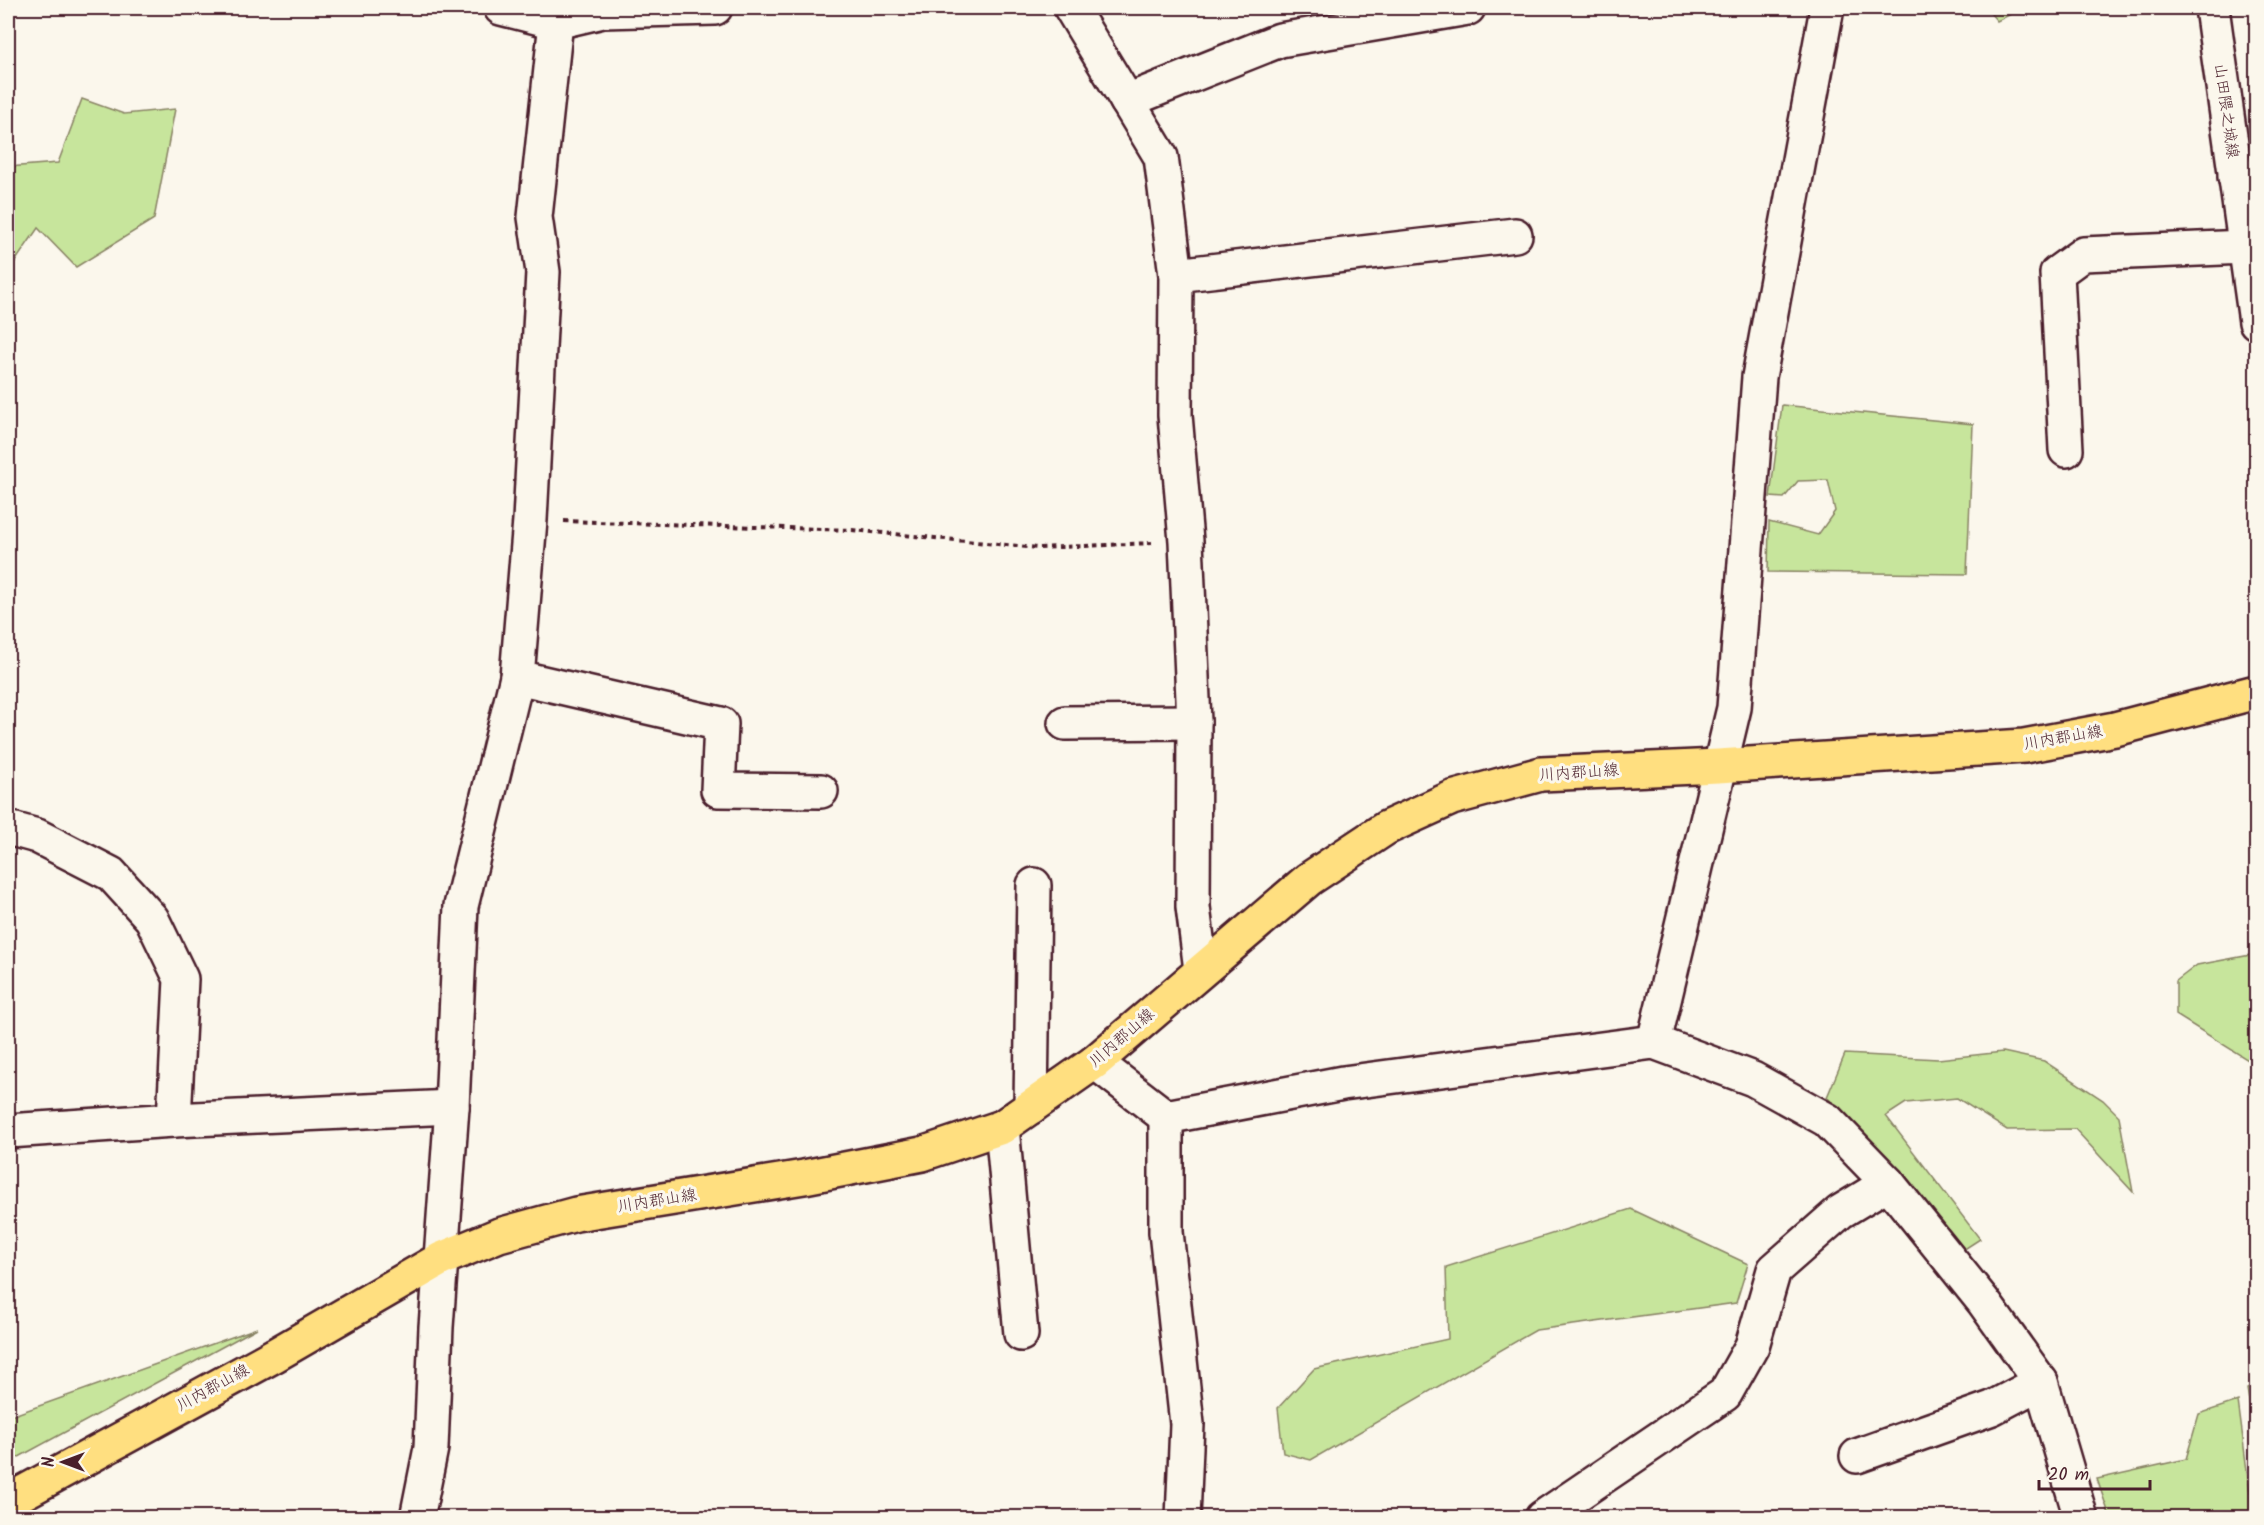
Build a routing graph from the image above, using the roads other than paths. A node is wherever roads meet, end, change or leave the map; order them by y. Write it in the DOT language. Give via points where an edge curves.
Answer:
graph roads {
  1 [pos="501,8"];
  2 [pos="715,8"];
  3 [pos="1071,8"];
  4 [pos="1468,8"];
  5 [pos="1827,8"];
  6 [pos="2212,8"];
  7 [pos="556,21"];
  8 [pos="1127,101"];
  9 [pos="2246,177"];
  10 [pos="1515,235"];
  11 [pos="2245,247"];
  12 [pos="1176,275"];
  13 [pos="2256,322"];
  14 [pos="2066,450"];
  15 [pos="517,677"];
  16 [pos="2256,692"];
  17 [pos="1194,722"];
  18 [pos="1065,723"];
  19 [pos="1718,766"];
  20 [pos="820,791"];
  21 [pos="8,828"];
  22 [pos="1034,885"];
  23 [pos="1201,970"];
  24 [pos="1654,1042"];
  25 [pos="1095,1062"];
  26 [pos="452,1107"];
  27 [pos="1031,1107"];
  28 [pos="1166,1117"];
  29 [pos="174,1120"];
  30 [pos="1002,1127"];
  31 [pos="8,1131"];
  32 [pos="1888,1183"];
  33 [pos="441,1259"];
  34 [pos="1021,1334"];
  35 [pos="2041,1382"];
  36 [pos="1857,1456"];
  37 [pos="8,1501"];
  38 [pos="417,1518"];
  39 [pos="1183,1518"];
  40 [pos="1542,1518"];
  41 [pos="2081,1518"];
  1 -- 7 [label="street"];
  2 -- 7 [label="street" via="603,12"];
  3 -- 8 [label="street"];
  4 -- 8 [label="street" via="1280,40"];
  5 -- 19 [label="street" via="1760,377 1734,708"];
  6 -- 9 [label="street, 山田隈之城線"];
  7 -- 15 [label="street" via="535,217 543,272"];
  8 -- 12 [label="street" via="1161,157"];
  9 -- 11 [label="street, 山田隈之城線"];
  10 -- 12 [label="street"];
  11 -- 13 [label="street, 山田隈之城線"];
  11 -- 14 [label="street" via="2083,254 2057,273"];
  12 -- 17 [label="street" via="1174,415 1186,541"];
  15 -- 20 [label="street" via="721,724 718,790"];
  15 -- 26 [label="street" via="461,906"];
  16 -- 19 [label="main road, 川内郡山線" via="2115,729 2025,746"];
  17 -- 18 [label="street"];
  17 -- 23 [label="street" via="1193,907"];
  19 -- 23 [label="main road, 川内郡山線" via="1541,774 1452,798 1386,828 1309,879"];
  19 -- 24 [label="street"];
  21 -- 29 [label="street" via="37,836 111,874 152,919 181,978"];
  22 -- 27 [label="street"];
  23 -- 25 [label="main road, 川内郡山線"];
  24 -- 28 [label="street" via="1343,1083"];
  24 -- 32 [label="street" via="1753,1079 1827,1120"];
  25 -- 27 [label="main road, 川内郡山線"];
  25 -- 28 [label="street"];
  26 -- 29 [label="street"];
  26 -- 33 [label="street"];
  27 -- 30 [label="main road, 川内郡山線"];
  28 -- 39 [label="street" via="1167,1232 1188,1424"];
  29 -- 31 [label="street"];
  30 -- 33 [label="main road, 川内郡山線" via="922,1154 576,1214 499,1235"];
  30 -- 34 [label="street"];
  32 -- 35 [label="street" via="1983,1301"];
  32 -- 40 [label="street" via="1840,1212 1774,1270 1752,1346 1725,1394"];
  33 -- 37 [label="main road, 川内郡山線"];
  33 -- 38 [label="street" via="431,1448"];
  35 -- 36 [label="street" via="1992,1408"];
  35 -- 41 [label="street"];
}
